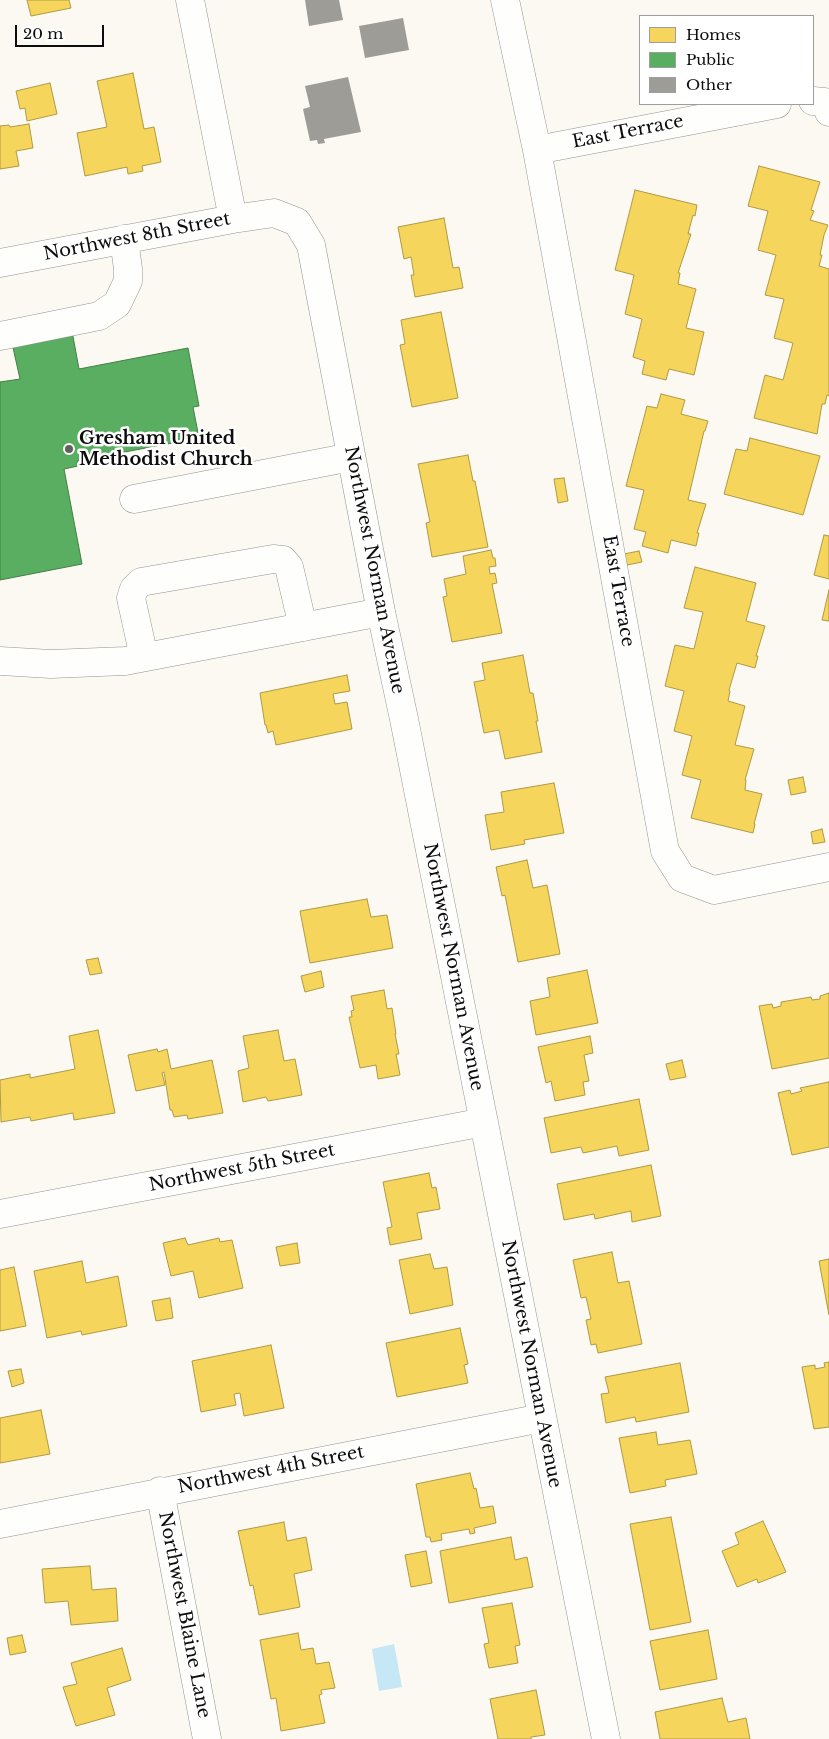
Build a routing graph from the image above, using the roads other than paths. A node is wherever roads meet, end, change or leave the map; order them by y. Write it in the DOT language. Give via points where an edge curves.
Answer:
graph roads {
  1 [pos="190,0"];
  2 [pos="505,0"];
  3 [pos="814,101"];
  4 [pos="772,105"];
  5 [pos="829,112"];
  6 [pos="537,150"];
  7 [pos="274,213"];
  8 [pos="233,219"];
  9 [pos="124,239"];
  10 [pos="0,263"];
  11 [pos="0,336"];
  12 [pos="351,457"];
  13 [pos="134,499"];
  14 [pos="381,612"];
  15 [pos="303,627"];
  16 [pos="144,657"];
  17 [pos="0,662"];
  18 [pos="829,867"];
  19 [pos="484,1122"];
  20 [pos="0,1214"];
  21 [pos="542,1418"];
  22 [pos="160,1492"];
  23 [pos="0,1524"];
  24 [pos="207,1739"];
  25 [pos="606,1739"];
  1 -- 8 [label="street"];
  2 -- 6 [label="street, East Terrace"];
  3 -- 5 [label="street" via="824,102"];
  4 -- 6 [label="street, East Terrace"];
  6 -- 18 [label="street, East Terrace" via="665,851 682,878 714,890"];
  7 -- 8 [label="street, Northwest 8th Street"];
  7 -- 12 [label="street, Northwest Norman Avenue" via="297,222 311,245"];
  8 -- 9 [label="street, Northwest 8th Street"];
  9 -- 10 [label="street, Northwest 8th Street"];
  9 -- 11 [label="street" via="128,281 118,304 99,316"];
  12 -- 13 [label="street"];
  12 -- 14 [label="street, Northwest Norman Avenue"];
  14 -- 15 [label="street"];
  14 -- 19 [label="street, Northwest Norman Avenue"];
  15 -- 16 [label="street"];
  15 -- 16 [label="street" via="289,567 283,560 273,559 141,582 131,598"];
  16 -- 17 [label="street" via="125,661 51,664"];
  19 -- 20 [label="street, Northwest 5th Street"];
  19 -- 21 [label="street, Northwest Norman Avenue"];
  21 -- 22 [label="street, Northwest 4th Street"];
  21 -- 25 [label="street, Northwest Norman Avenue"];
  22 -- 23 [label="street, Northwest 4th Street"];
  22 -- 24 [label="street, Northwest Blaine Lane"];
}
